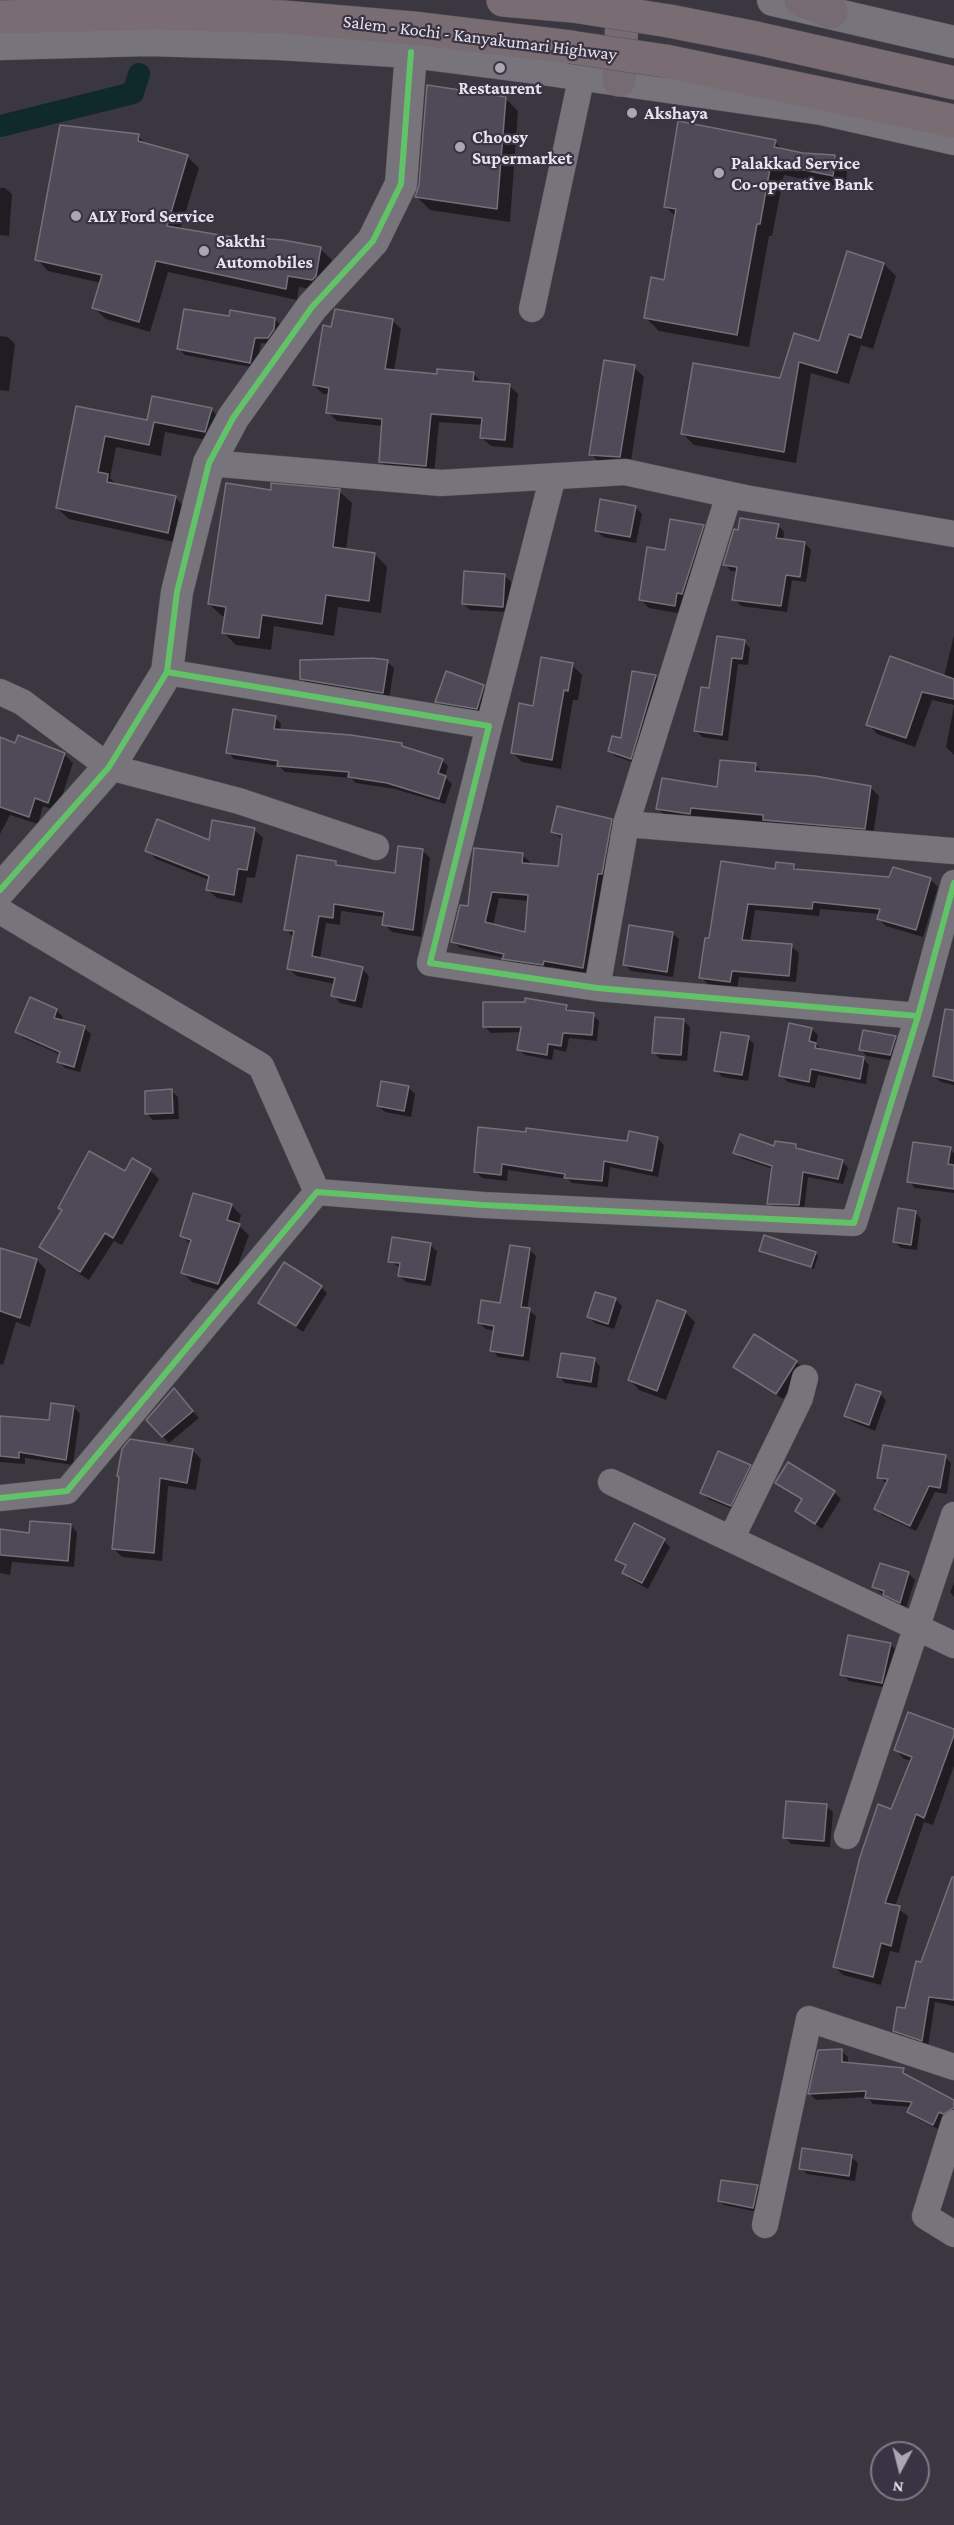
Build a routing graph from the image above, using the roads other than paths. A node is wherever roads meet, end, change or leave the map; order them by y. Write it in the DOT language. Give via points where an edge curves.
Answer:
graph roads {
  1 [pos="503,0"];
  2 [pos="623,0"];
  3 [pos="773,0"];
  4 [pos="801,0"];
  5 [pos="831,12"];
  6 [pos="0,17"];
  7 [pos="954,42"];
  8 [pos="0,44"];
  9 [pos="411,52"];
  10 [pos="576,61"];
  11 [pos="619,80"];
  12 [pos="954,83"];
  13 [pos="954,121"];
  14 [pos="954,139"];
  15 [pos="532,309"];
  16 [pos="209,463"];
  17 [pos="553,476"];
  18 [pos="729,495"];
  19 [pos="954,534"];
  20 [pos="167,672"];
  21 [pos="0,692"];
  22 [pos="489,726"];
  23 [pos="109,766"];
  24 [pos="626,824"];
  25 [pos="376,847"];
  26 [pos="954,851"];
  27 [pos="954,883"];
  28 [pos="0,890"];
  29 [pos="0,911"];
  30 [pos="944,967"];
  31 [pos="597,988"];
  32 [pos="918,1016"];
  33 [pos="317,1192"];
  34 [pos="805,1378"];
  35 [pos="611,1482"];
  36 [pos="0,1498"];
  37 [pos="954,1515"];
  38 [pos="731,1539"];
  39 [pos="918,1628"];
  40 [pos="954,1645"];
  41 [pos="847,1836"];
  42 [pos="954,2067"];
  43 [pos="954,2123"];
  44 [pos="765,2224"];
  45 [pos="954,2234"];
  1 -- 12 [label="highway, bridge" via="669,21"];
  2 -- 11 [label="main road"];
  3 -- 5 [label="street"];
  4 -- 5 [label="main road"];
  5 -- 7 [label="street"];
  6 -- 10 [label="highway, Salem - Kochi - Kanyakumari Highway" via="158,13 283,17 413,28"];
  8 -- 9 [label="street" via="148,40"];
  9 -- 10 [label="street"];
  9 -- 16 [label="street" via="401,184 374,242 312,307 233,418"];
  10 -- 11 [label="street"];
  10 -- 13 [label="highway, Salem - Kochi - Kanyakumari Highway, bridge" via="664,61"];
  10 -- 15 [label="street"];
  11 -- 14 [label="street" via="822,110"];
  16 -- 17 [label="street" via="441,483"];
  16 -- 20 [label="street" via="177,592"];
  17 -- 18 [label="street" via="625,472"];
  17 -- 22 [label="street"];
  18 -- 19 [label="street"];
  18 -- 24 [label="street"];
  20 -- 22 [label="street"];
  20 -- 23 [label="street"];
  21 -- 23 [label="street" via="22,702"];
  22 -- 31 [label="street" via="430,963"];
  23 -- 25 [label="street" via="239,801"];
  23 -- 28 [label="street"];
  24 -- 26 [label="street"];
  24 -- 31 [label="street"];
  27 -- 30 [label="street"];
  29 -- 33 [label="street" via="261,1066"];
  30 -- 32 [label="street"];
  31 -- 32 [label="street"];
  32 -- 33 [label="street" via="854,1223 483,1205"];
  33 -- 36 [label="street" via="67,1491"];
  34 -- 38 [label="street" via="800,1398"];
  35 -- 38 [label="street"];
  37 -- 39 [label="street"];
  38 -- 39 [label="street"];
  39 -- 40 [label="street"];
  39 -- 41 [label="street"];
  42 -- 44 [label="street" via="809,2019"];
  43 -- 45 [label="street" via="925,2216"];
}
